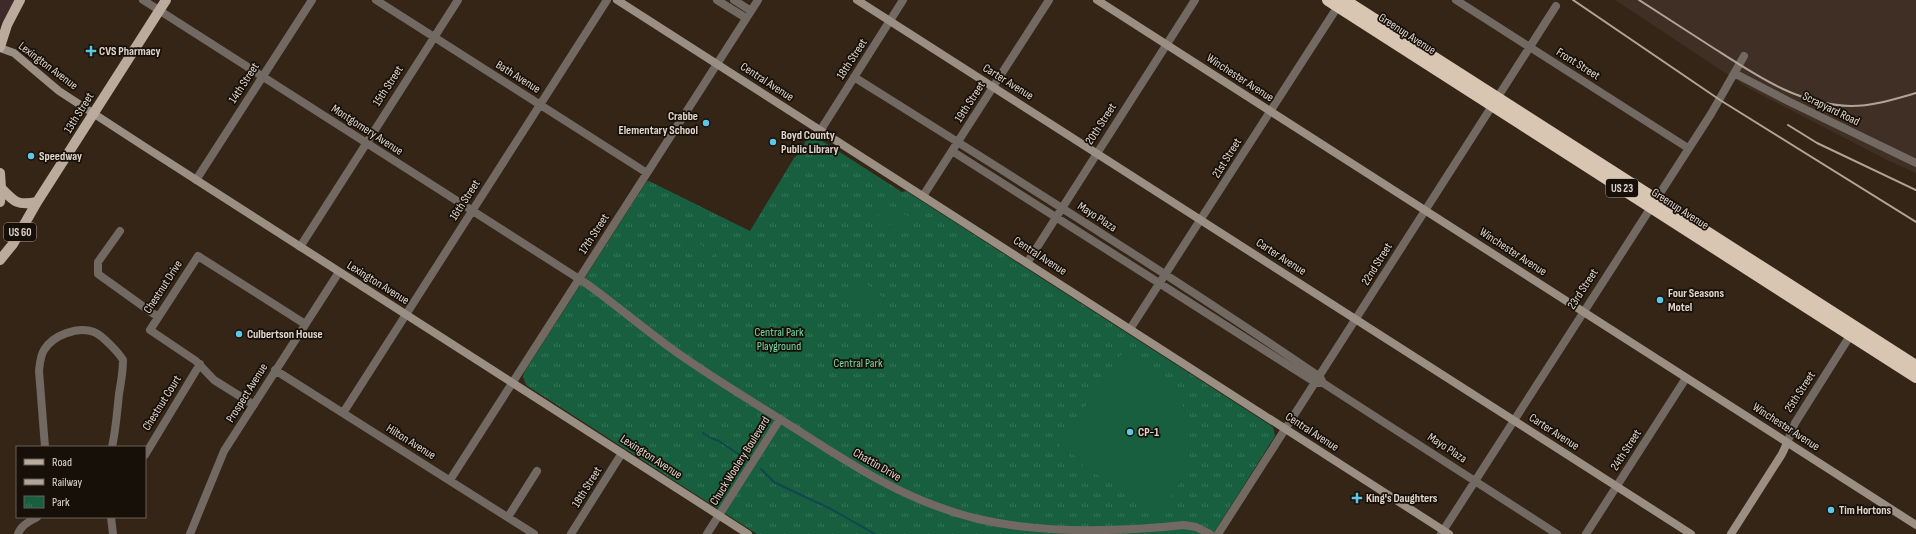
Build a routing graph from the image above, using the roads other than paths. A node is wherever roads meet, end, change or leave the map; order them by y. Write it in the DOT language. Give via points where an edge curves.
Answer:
graph roads {
  1 [pos="20,0"];
  2 [pos="143,0"];
  3 [pos="166,0"];
  4 [pos="312,0"];
  5 [pos="376,0"];
  6 [pos="458,0"];
  7 [pos="608,0"];
  8 [pos="617,0"];
  9 [pos="717,0"];
  10 [pos="734,0"];
  11 [pos="758,0"];
  12 [pos="857,0"];
  13 [pos="903,0"];
  14 [pos="1049,0"];
  15 [pos="1097,0"];
  16 [pos="1195,0"];
  17 [pos="1456,0"];
  18 [pos="1338,2"];
  19 [pos="1556,6"];
  20 [pos="159,11"];
  21 [pos="751,11"];
  22 [pos="746,18"];
  23 [pos="890,21"];
  24 [pos="434,37"];
  25 [pos="1166,45"];
  26 [pos="0,48"];
  27 [pos="1530,48"];
  28 [pos="1744,56"];
  29 [pos="716,64"];
  30 [pos="1736,74"];
  31 [pos="262,77"];
  32 [pos="854,77"];
  33 [pos="994,87"];
  34 [pos="1495,102"];
  35 [pos="540,105"];
  36 [pos="1270,111"];
  37 [pos="94,114"];
  38 [pos="820,130"];
  39 [pos="958,142"];
  40 [pos="366,143"];
  41 [pos="1688,148"];
  42 [pos="952,151"];
  43 [pos="1097,152"];
  44 [pos="1916,163"];
  45 [pos="0,174"];
  46 [pos="647,174"];
  47 [pos="196,180"];
  48 [pos="1,188"];
  49 [pos="923,196"];
  50 [pos="0,202"];
  51 [pos="37,202"];
  52 [pos="1653,203"];
  53 [pos="1061,208"];
  54 [pos="472,211"];
  55 [pos="1425,211"];
  56 [pos="1056,218"];
  57 [pos="1202,220"];
  58 [pos="120,232"];
  59 [pos="300,247"];
  60 [pos="0,260"];
  61 [pos="1027,263"];
  62 [pos="339,272"];
  63 [pos="1165,275"];
  64 [pos="579,279"];
  65 [pos="1159,284"];
  66 [pos="1583,312"];
  67 [pos="406,315"];
  68 [pos="158,316"];
  69 [pos="1356,320"];
  70 [pos="305,324"];
  71 [pos="1130,329"];
  72 [pos="1853,331"];
  73 [pos="200,364"];
  74 [pos="1916,366"];
  75 [pos="275,370"];
  76 [pos="1916,377"];
  77 [pos="1686,378"];
  78 [pos="1320,381"];
  79 [pos="513,382"];
  80 [pos="254,405"];
  81 [pos="343,413"];
  82 [pos="780,419"];
  83 [pos="1514,420"];
  84 [pos="1286,429"];
  85 [pos="1787,443"];
  86 [pos="45,446"];
  87 [pos="112,446"];
  88 [pos="146,453"];
  89 [pos="622,453"];
  90 [pos="537,471"];
  91 [pos="450,480"];
  92 [pos="1476,480"];
  93 [pos="1617,486"];
  94 [pos="719,516"];
  95 [pos="35,518"];
  96 [pos="111,518"];
  97 [pos="508,518"];
  98 [pos="1916,525"];
  99 [pos="1445,533"];
  100 [pos="18,534"];
  101 [pos="113,534"];
  102 [pos="190,534"];
  103 [pos="534,534"];
  104 [pos="571,534"];
  105 [pos="708,534"];
  106 [pos="748,534"];
  107 [pos="1210,534"];
  108 [pos="1218,534"];
  109 [pos="1557,534"];
  110 [pos="1586,534"];
  111 [pos="1692,534"];
  112 [pos="1731,534"];
  1 -- 26 [label="main road"];
  2 -- 20 [label="street, Montgomery Avenue"];
  3 -- 20 [label="main road, 13th Street / US 60"];
  4 -- 31 [label="street, 14th Street"];
  5 -- 24 [label="street, Bath Avenue"];
  6 -- 24 [label="street, 15th Street"];
  7 -- 35 [label="street, 16th Street"];
  8 -- 29 [label="street, Central Avenue"];
  9 -- 22 [label="street"];
  10 -- 21 [label="street"];
  11 -- 21 [label="street, 17th Street"];
  12 -- 23 [label="street, Carter Avenue"];
  13 -- 23 [label="street, 18th Street"];
  14 -- 33 [label="street, 19th Street"];
  15 -- 25 [label="street, Winchester Avenue"];
  16 -- 25 [label="street, 20th Street"];
  17 -- 27 [label="street, Front Street"];
  18 -- 34 [label="highway, Greenup Avenue / US 23"];
  18 -- 36 [label="street, 21st Street"];
  19 -- 27 [label="street, 22nd Street"];
  20 -- 31 [label="street, Montgomery Avenue"];
  20 -- 37 [label="main road, 13th Street / US 60"];
  21 -- 22 [label="street, 17th Street"];
  22 -- 29 [label="street, 17th Street"];
  23 -- 32 [label="street, 18th Street"];
  23 -- 33 [label="street, Carter Avenue"];
  24 -- 35 [label="street, Bath Avenue"];
  24 -- 40 [label="street, 15th Street"];
  25 -- 36 [label="street, Winchester Avenue"];
  25 -- 43 [label="street, 20th Street"];
  26 -- 37 [label="street, Lexington Avenue" via="14,53 51,85"];
  27 -- 34 [label="street, 22nd Street"];
  27 -- 41 [label="street, Front Street"];
  28 -- 30 [label="street, 23rd Street"];
  29 -- 38 [label="street, Central Avenue"];
  29 -- 46 [label="street, 17th Street"];
  30 -- 41 [label="street, 23rd Street"];
  30 -- 44 [label="street, Scrapyard Road"];
  31 -- 40 [label="street, Montgomery Avenue"];
  31 -- 47 [label="street, 14th Street"];
  32 -- 38 [label="street, 18th Street"];
  32 -- 39 [label="street, Mayo Plaza"];
  33 -- 39 [label="street, 19th Street"];
  33 -- 43 [label="street, Carter Avenue"];
  34 -- 52 [label="highway, Greenup Avenue / US 23"];
  34 -- 55 [label="street, 22nd Street"];
  35 -- 46 [label="street, Bath Avenue"];
  35 -- 54 [label="street, 16th Street"];
  36 -- 55 [label="street, Winchester Avenue"];
  36 -- 57 [label="street, 21st Street"];
  37 -- 47 [label="street, Lexington Avenue"];
  37 -- 51 [label="main road, 13th Street / US 60"];
  38 -- 49 [label="street, Central Avenue"];
  39 -- 42 [label="street, 19th Street"];
  39 -- 53 [label="street, Mayo Plaza"];
  40 -- 54 [label="street, Montgomery Avenue"];
  40 -- 59 [label="street, 15th Street"];
  41 -- 52 [label="street, 23rd Street"];
  42 -- 49 [label="street, 19th Street"];
  42 -- 56 [label="street, Mayo Plaza"];
  43 -- 53 [label="street, 20th Street"];
  43 -- 57 [label="street, Carter Avenue"];
  45 -- 48 [label="main road"];
  46 -- 64 [label="street, 17th Street"];
  47 -- 59 [label="street, Lexington Avenue"];
  48 -- 50 [label="main road"];
  48 -- 51 [label="main road" via="18,203"];
  49 -- 61 [label="street, Central Avenue"];
  51 -- 60 [label="main road, 13th Street / US 60" via="13,244"];
  52 -- 66 [label="street, 23rd Street"];
  52 -- 72 [label="highway, Greenup Avenue / US 23"];
  53 -- 56 [label="street, 20th Street"];
  53 -- 63 [label="street, Mayo Plaza"];
  54 -- 64 [label="street, Montgomery Avenue"];
  54 -- 67 [label="street, 16th Street"];
  55 -- 66 [label="street, Winchester Avenue"];
  55 -- 69 [label="street, 22nd Street"];
  56 -- 61 [label="street, 20th Street"];
  56 -- 65 [label="street, Mayo Plaza"];
  57 -- 63 [label="street, 21st Street"];
  57 -- 69 [label="street, Carter Avenue"];
  58 -- 68 [label="street" via="98,262 98,274 100,278"];
  59 -- 62 [label="street, Lexington Avenue"];
  61 -- 71 [label="street, Central Avenue"];
  62 -- 67 [label="street, Lexington Avenue"];
  62 -- 70 [label="street, Prospect Avenue"];
  63 -- 65 [label="street, 21st Street"];
  63 -- 78 [label="street, Mayo Plaza"];
  64 -- 79 [label="street, 17th Street"];
  64 -- 82 [label="street, Chattin Drive" via="673,350"];
  65 -- 71 [label="street, 21st Street"];
  65 -- 78 [label="street, Mayo Plaza"];
  66 -- 77 [label="street, Winchester Avenue"];
  66 -- 83 [label="street, 23rd Street"];
  67 -- 79 [label="street, Lexington Avenue"];
  67 -- 81 [label="street, 16th Street"];
  68 -- 70 [label="street, Chestnut Drive" via="198,256"];
  68 -- 73 [label="street, Chestnut Drive" via="150,330"];
  69 -- 78 [label="street, 22nd Street"];
  69 -- 83 [label="street, Carter Avenue"];
  70 -- 75 [label="street, Prospect Avenue"];
  71 -- 84 [label="street, Central Avenue"];
  72 -- 74 [label="highway, Greenup Avenue / US 23"];
  72 -- 76 [label="highway, Greenup Avenue / US 23"];
  72 -- 85 [label="street, 25th Street" via="1795,422"];
  73 -- 80 [label="street, Chestnut Drive" via="214,380"];
  73 -- 88 [label="street, Chestnut Court"];
  75 -- 80 [label="street, Prospect Avenue"];
  75 -- 81 [label="street, Hilton Avenue"];
  77 -- 85 [label="street, Winchester Avenue"];
  77 -- 93 [label="street, 24th Street"];
  78 -- 84 [label="street, 22nd Street"];
  78 -- 92 [label="street, Mayo Plaza"];
  79 -- 89 [label="street, Lexington Avenue"];
  79 -- 91 [label="street, 17th Street"];
  80 -- 102 [label="street, Prospect Avenue" via="224,450"];
  81 -- 91 [label="street, Hilton Avenue"];
  82 -- 94 [label="street, Chuck Woolery Boulevard"];
  82 -- 107 [label="street, Chattin Drive" via="882,483 932,506 972,518 1009,525 1063,529 1127,530 1184,525 1196,527"];
  83 -- 92 [label="street, 23rd Street"];
  83 -- 93 [label="street, Carter Avenue"];
  84 -- 99 [label="street, Central Avenue"];
  84 -- 108 [label="street, 22nd Street"];
  85 -- 98 [label="street, Winchester Avenue"];
  85 -- 112 [label="street, 25th Street"];
  86 -- 87 [label="street" via="40,358 50,343 63,335 82,330 94,331 100,335 123,360"];
  89 -- 94 [label="street, Lexington Avenue"];
  89 -- 104 [label="street, 18th Street"];
  90 -- 97 [label="street"];
  91 -- 97 [label="street, Hilton Avenue"];
  92 -- 99 [label="street, 23rd Street"];
  92 -- 109 [label="street, Mayo Plaza"];
  93 -- 110 [label="street, 24th Street"];
  93 -- 111 [label="street, Carter Avenue"];
  94 -- 105 [label="street, Chuck Woolery Boulevard"];
  94 -- 106 [label="street, Lexington Avenue"];
  95 -- 100 [label="street" via="20,528"];
  96 -- 101 [label="street"];
  97 -- 103 [label="street, Hilton Avenue"];
}
